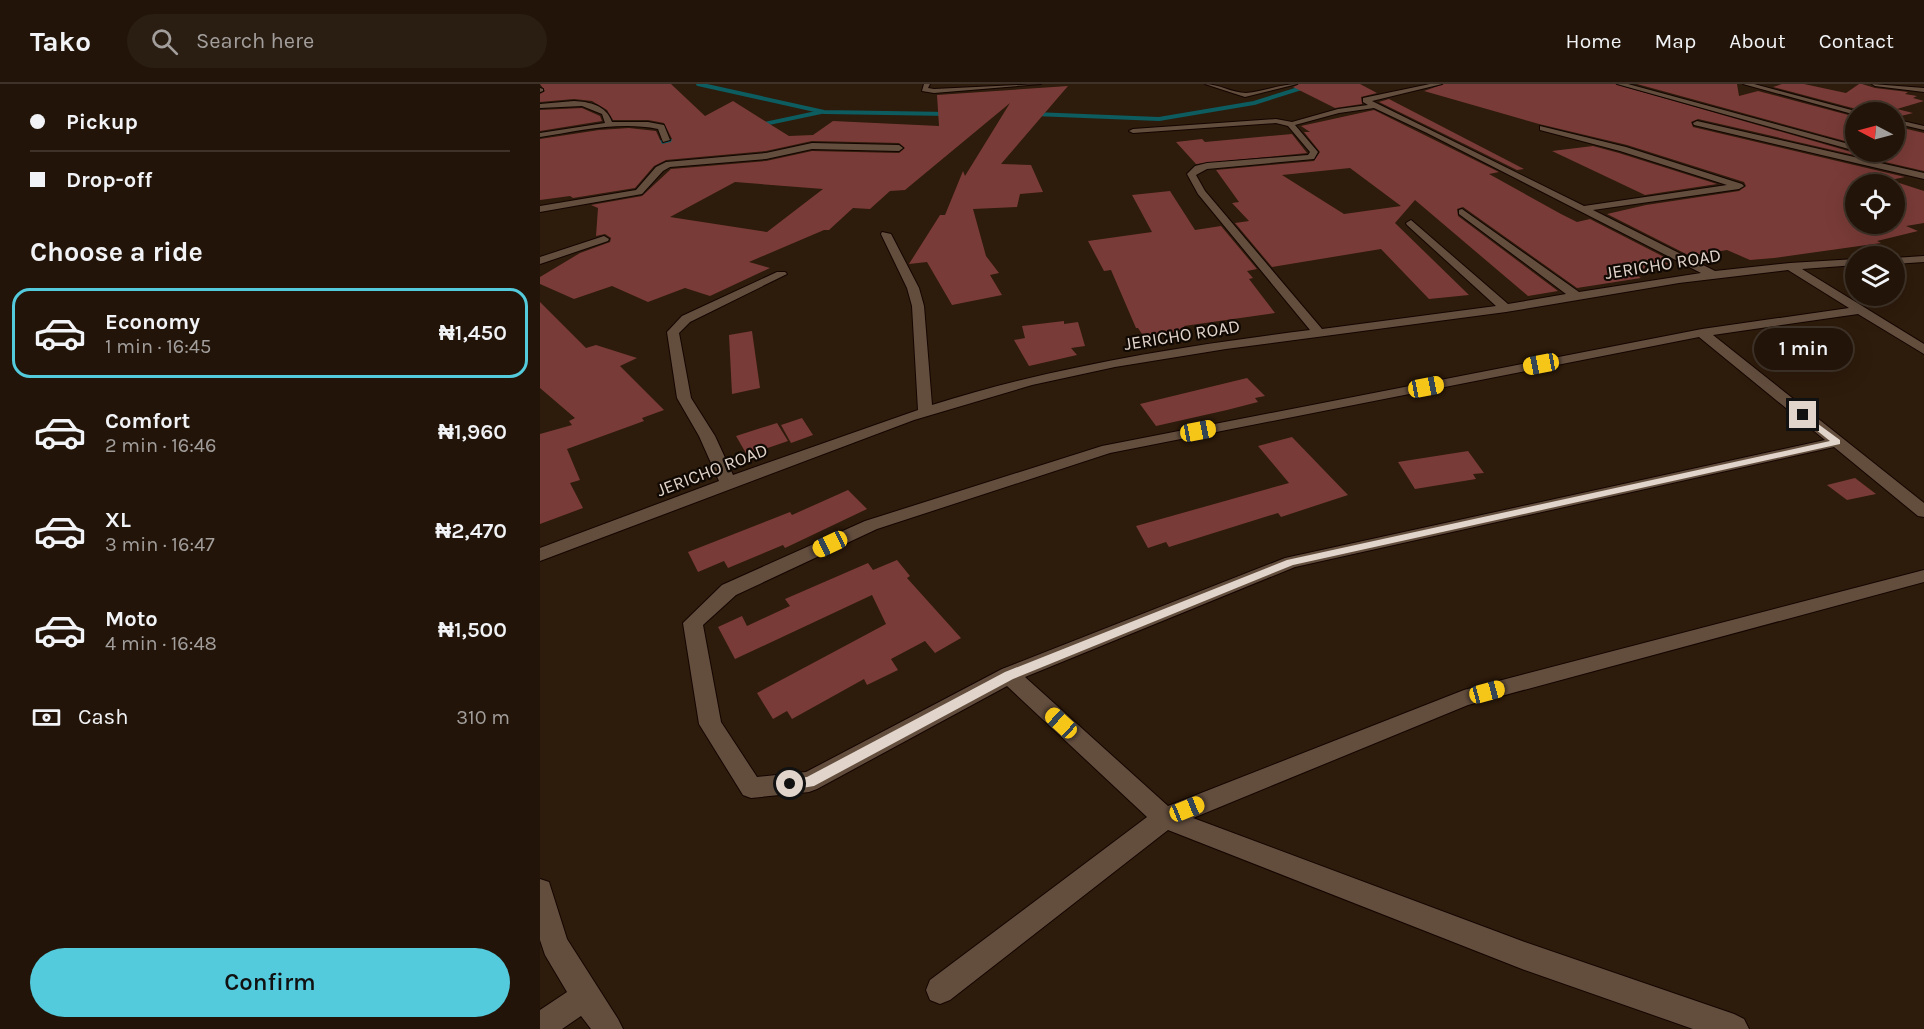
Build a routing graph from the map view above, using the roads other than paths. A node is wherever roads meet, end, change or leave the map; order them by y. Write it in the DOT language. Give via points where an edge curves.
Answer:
graph roads {
  1 [pos="927,84"];
  2 [pos="1038,84"];
  3 [pos="1208,84"];
  4 [pos="1294,84"];
  5 [pos="1439,84"];
  6 [pos="1620,84"];
  7 [pos="1746,84"];
  8 [pos="1875,84"];
  9 [pos="1659,88"];
  10 [pos="1924,90"];
  11 [pos="1645,91"];
  12 [pos="540,106"];
  13 [pos="1375,106"];
  14 [pos="1845,110"];
  15 [pos="1697,123"];
  16 [pos="1292,124"];
  17 [pos="1905,124"];
  18 [pos="609,126"];
  19 [pos="1543,128"];
  20 [pos="1924,128"];
  21 [pos="1133,131"];
  22 [pos="540,135"];
  23 [pos="666,140"];
  24 [pos="1845,146"];
  25 [pos="899,148"];
  26 [pos="1896,162"];
  27 [pos="1924,171"];
  28 [pos="1924,176"];
  29 [pos="540,209"];
  30 [pos="1581,209"];
  31 [pos="1462,212"];
  32 [pos="1412,223"];
  33 [pos="886,234"];
  34 [pos="604,239"];
  35 [pos="1924,260"];
  36 [pos="540,261"];
  37 [pos="1905,261"];
  38 [pos="1845,263"];
  39 [pos="1790,266"];
  40 [pos="781,274"];
  41 [pos="1713,275"];
  42 [pos="1576,296"];
  43 [pos="1506,308"];
  44 [pos="1860,310"];
  45 [pos="1702,333"];
  46 [pos="1320,334"];
  47 [pos="1924,350"];
  48 [pos="925,412"];
  49 [pos="1837,442"];
  50 [pos="728,482"];
  51 [pos="1924,512"];
  52 [pos="540,555"];
  53 [pos="1924,576"];
  54 [pos="1009,675"];
  55 [pos="1166,818"];
  56 [pos="540,891"];
  57 [pos="940,990"];
  58 [pos="585,996"];
  59 [pos="540,1027"];
  60 [pos="608,1029"];
  61 [pos="1734,1029"];
  1 -- 2 [label="street" via="924,90 934,91"];
  3 -- 4 [label="street" via="1245,96"];
  5 -- 13 [label="street" via="1366,100"];
  6 -- 11 [label="street"];
  7 -- 14 [label="street"];
  8 -- 10 [label="street"];
  9 -- 11 [label="street"];
  11 -- 24 [label="street"];
  12 -- 18 [label="street" via="584,103 605,113"];
  13 -- 16 [label="street"];
  13 -- 30 [label="street"];
  15 -- 28 [label="street"];
  16 -- 21 [label="street" via="1276,121"];
  16 -- 46 [label="street" via="1314,152 1311,157 1207,166 1191,174 1201,192"];
  17 -- 20 [label="street"];
  18 -- 22 [label="street"];
  18 -- 23 [label="street" via="657,126"];
  19 -- 30 [label="street" via="1739,186"];
  25 -- 29 [label="street" via="812,146 766,156 669,164 659,167 639,192"];
  26 -- 27 [label="street"];
  30 -- 41 [label="street"];
  31 -- 42 [label="street"];
  32 -- 43 [label="street"];
  33 -- 48 [label="street" via="918,306"];
  34 -- 36 [label="street"];
  35 -- 37 [label="street"];
  38 -- 39 [label="street, JERICHO ROAD"];
  39 -- 41 [label="street, JERICHO ROAD"];
  39 -- 44 [label="street"];
  40 -- 50 [label="street" via="686,319 673,332 684,398"];
  41 -- 42 [label="street, JERICHO ROAD"];
  42 -- 43 [label="street, JERICHO ROAD"];
  43 -- 46 [label="street, JERICHO ROAD"];
  44 -- 45 [label="street"];
  44 -- 47 [label="street"];
  45 -- 49 [label="street"];
  45 -- 54 [label="street" via="1107,449 871,525 729,590 693,623 710,724 751,788 809,782"];
  46 -- 48 [label="street, JERICHO ROAD" via="1060,374"];
  48 -- 50 [label="street, JERICHO ROAD"];
  49 -- 51 [label="street"];
  49 -- 54 [label="street" via="1291,562"];
  50 -- 52 [label="street, JERICHO ROAD"];
  53 -- 55 [label="street" via="1464,698"];
  54 -- 55 [label="street"];
  55 -- 57 [label="street"];
  55 -- 61 [label="street" via="1522,954"];
  56 -- 58 [label="street" via="555,945"];
  58 -- 59 [label="street"];
  58 -- 60 [label="street"];
}
